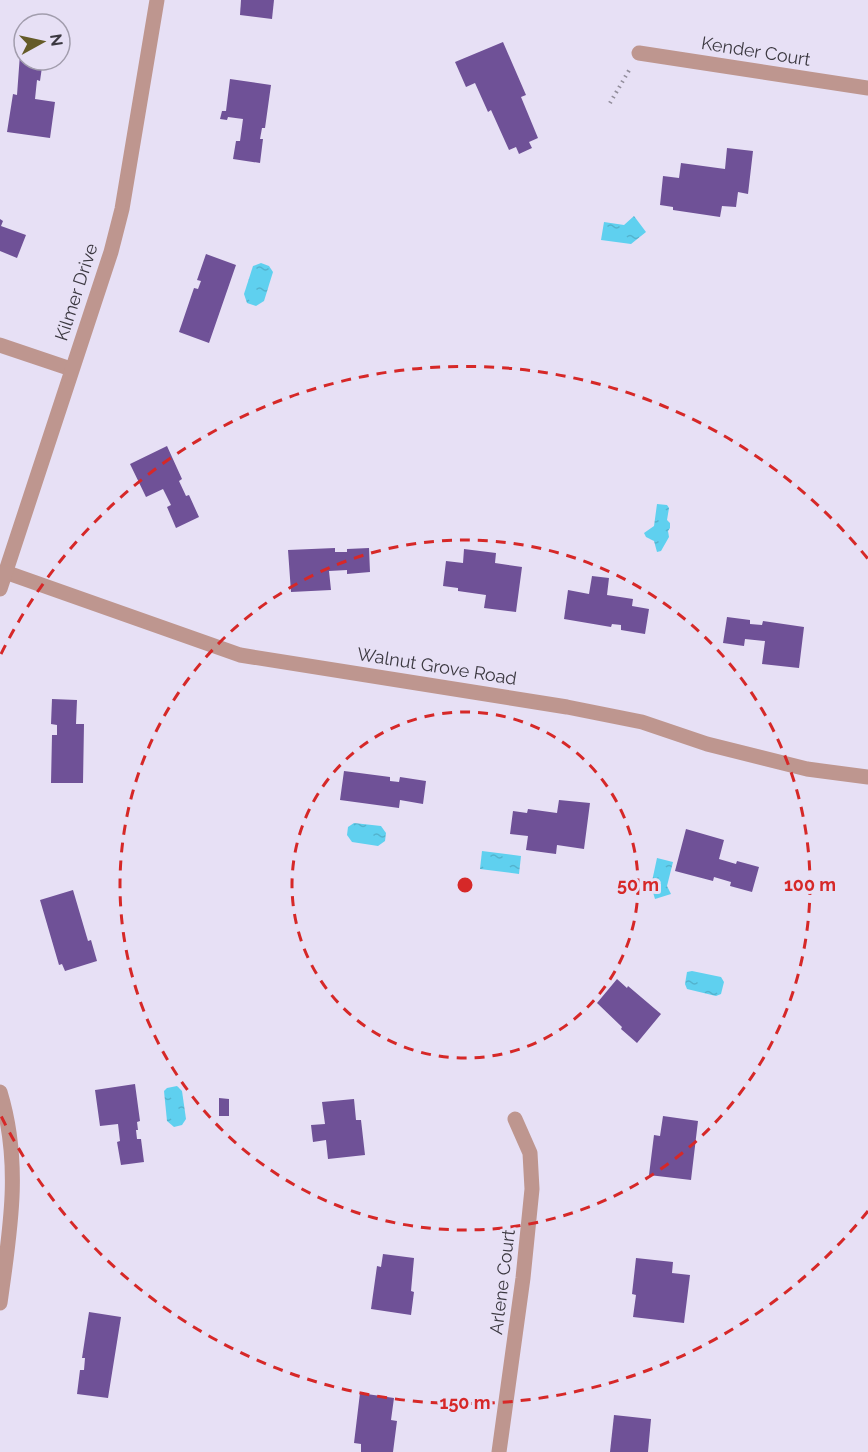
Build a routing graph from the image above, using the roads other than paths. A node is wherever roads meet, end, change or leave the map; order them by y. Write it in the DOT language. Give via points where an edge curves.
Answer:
graph roads {
  1 [pos="157,0"];
  2 [pos="639,53"];
  3 [pos="868,88"];
  4 [pos="0,345"];
  5 [pos="71,369"];
  6 [pos="5,572"];
  7 [pos="0,589"];
  8 [pos="868,777"];
  9 [pos="0,1092"];
  10 [pos="515,1119"];
  11 [pos="0,1303"];
  12 [pos="499,1452"];
  1 -- 5 [label="street, Kilmer Drive" via="122,209"];
  2 -- 3 [label="street, Kender Court"];
  4 -- 5 [label="street"];
  5 -- 6 [label="street, Kilmer Drive"];
  6 -- 7 [label="street, Kilmer Drive"];
  6 -- 8 [label="street, Walnut Grove Road" via="240,655 567,706 642,722 707,744 807,769"];
  9 -- 11 [label="street" via="12,1145 14,1181"];
  10 -- 12 [label="street, Arlene Court" via="530,1153 532,1189"];
}
